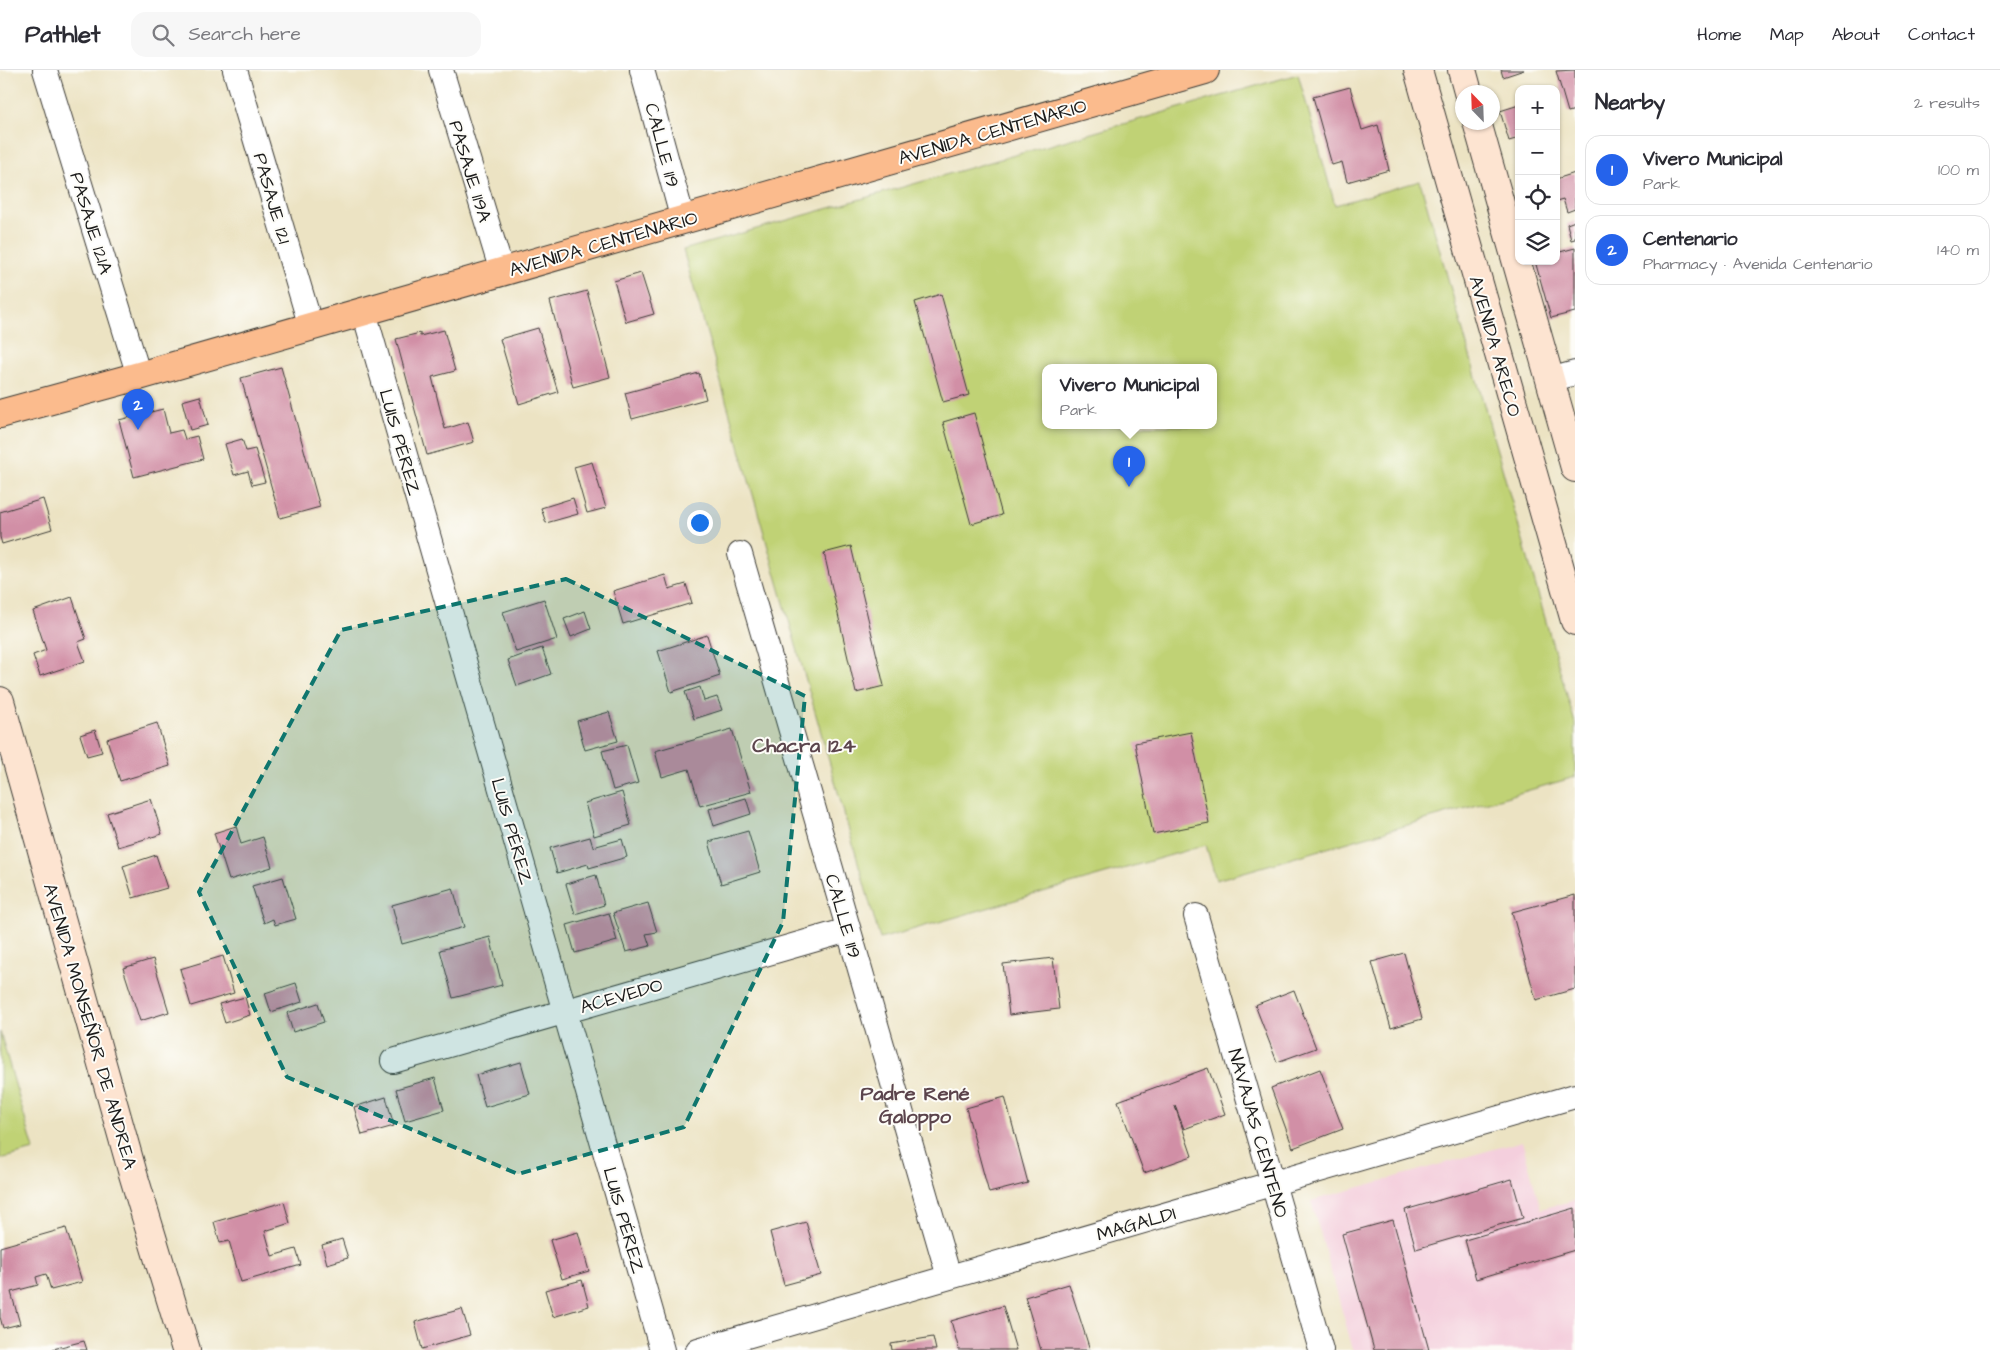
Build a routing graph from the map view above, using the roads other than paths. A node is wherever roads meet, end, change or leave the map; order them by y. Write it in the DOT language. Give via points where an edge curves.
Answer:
graph roads {
  1 [pos="45,70"];
  2 [pos="235,70"];
  3 [pos="441,70"];
  4 [pos="642,70"];
  5 [pos="1205,70"];
  6 [pos="1418,70"];
  7 [pos="1462,70"];
  8 [pos="1466,85"];
  9 [pos="1479,130"];
  10 [pos="683,220"];
  11 [pos="502,272"];
  12 [pos="364,312"];
  13 [pos="311,327"];
  14 [pos="139,376"];
  15 [pos="1562,376"];
  16 [pos="0,414"];
  17 [pos="1575,468"];
  18 [pos="740,554"];
  19 [pos="1575,621"];
  20 [pos="0,701"];
  21 [pos="1196,916"];
  22 [pos="848,930"];
  23 [pos="565,1011"];
  24 [pos="394,1061"];
  25 [pos="1575,1096"];
  26 [pos="1273,1184"];
  27 [pos="949,1278"];
  28 [pos="186,1350"];
  29 [pos="662,1350"];
  30 [pos="698,1350"];
  31 [pos="1321,1350"];
  1 -- 14 [label="street, PASAJE 121A"];
  2 -- 13 [label="street, PASAJE 121"];
  3 -- 11 [label="street, PASAJE 119A"];
  4 -- 10 [label="street, CALLE 119"];
  5 -- 10 [label="main road, AVENIDA CENTENARIO"];
  6 -- 19 [label="main road, AVENIDA ARECO"];
  7 -- 8 [label="main road"];
  9 -- 15 [label="main road"];
  10 -- 11 [label="main road, AVENIDA CENTENARIO"];
  11 -- 12 [label="main road, AVENIDA CENTENARIO"];
  12 -- 13 [label="main road, AVENIDA CENTENARIO"];
  12 -- 23 [label="street, LUIS PÉREZ"];
  13 -- 14 [label="main road, AVENIDA CENTENARIO"];
  14 -- 16 [label="main road, AVENIDA CENTENARIO"];
  15 -- 17 [label="main road"];
  18 -- 22 [label="street, CALLE 119"];
  20 -- 28 [label="main road, AVENIDA MONSEÑOR DE ANDREA" via="130,1164"];
  21 -- 26 [label="street, NAVAJAS CENTENO"];
  22 -- 23 [label="street, ACEVEDO"];
  22 -- 27 [label="street, CALLE 119"];
  23 -- 24 [label="street, ACEVEDO"];
  23 -- 29 [label="street, LUIS PÉREZ"];
  25 -- 26 [label="street, MAGALDI"];
  26 -- 27 [label="street, MAGALDI"];
  26 -- 31 [label="street, NAVAJAS CENTENO"];
  27 -- 30 [label="street, MAGALDI"];
}
